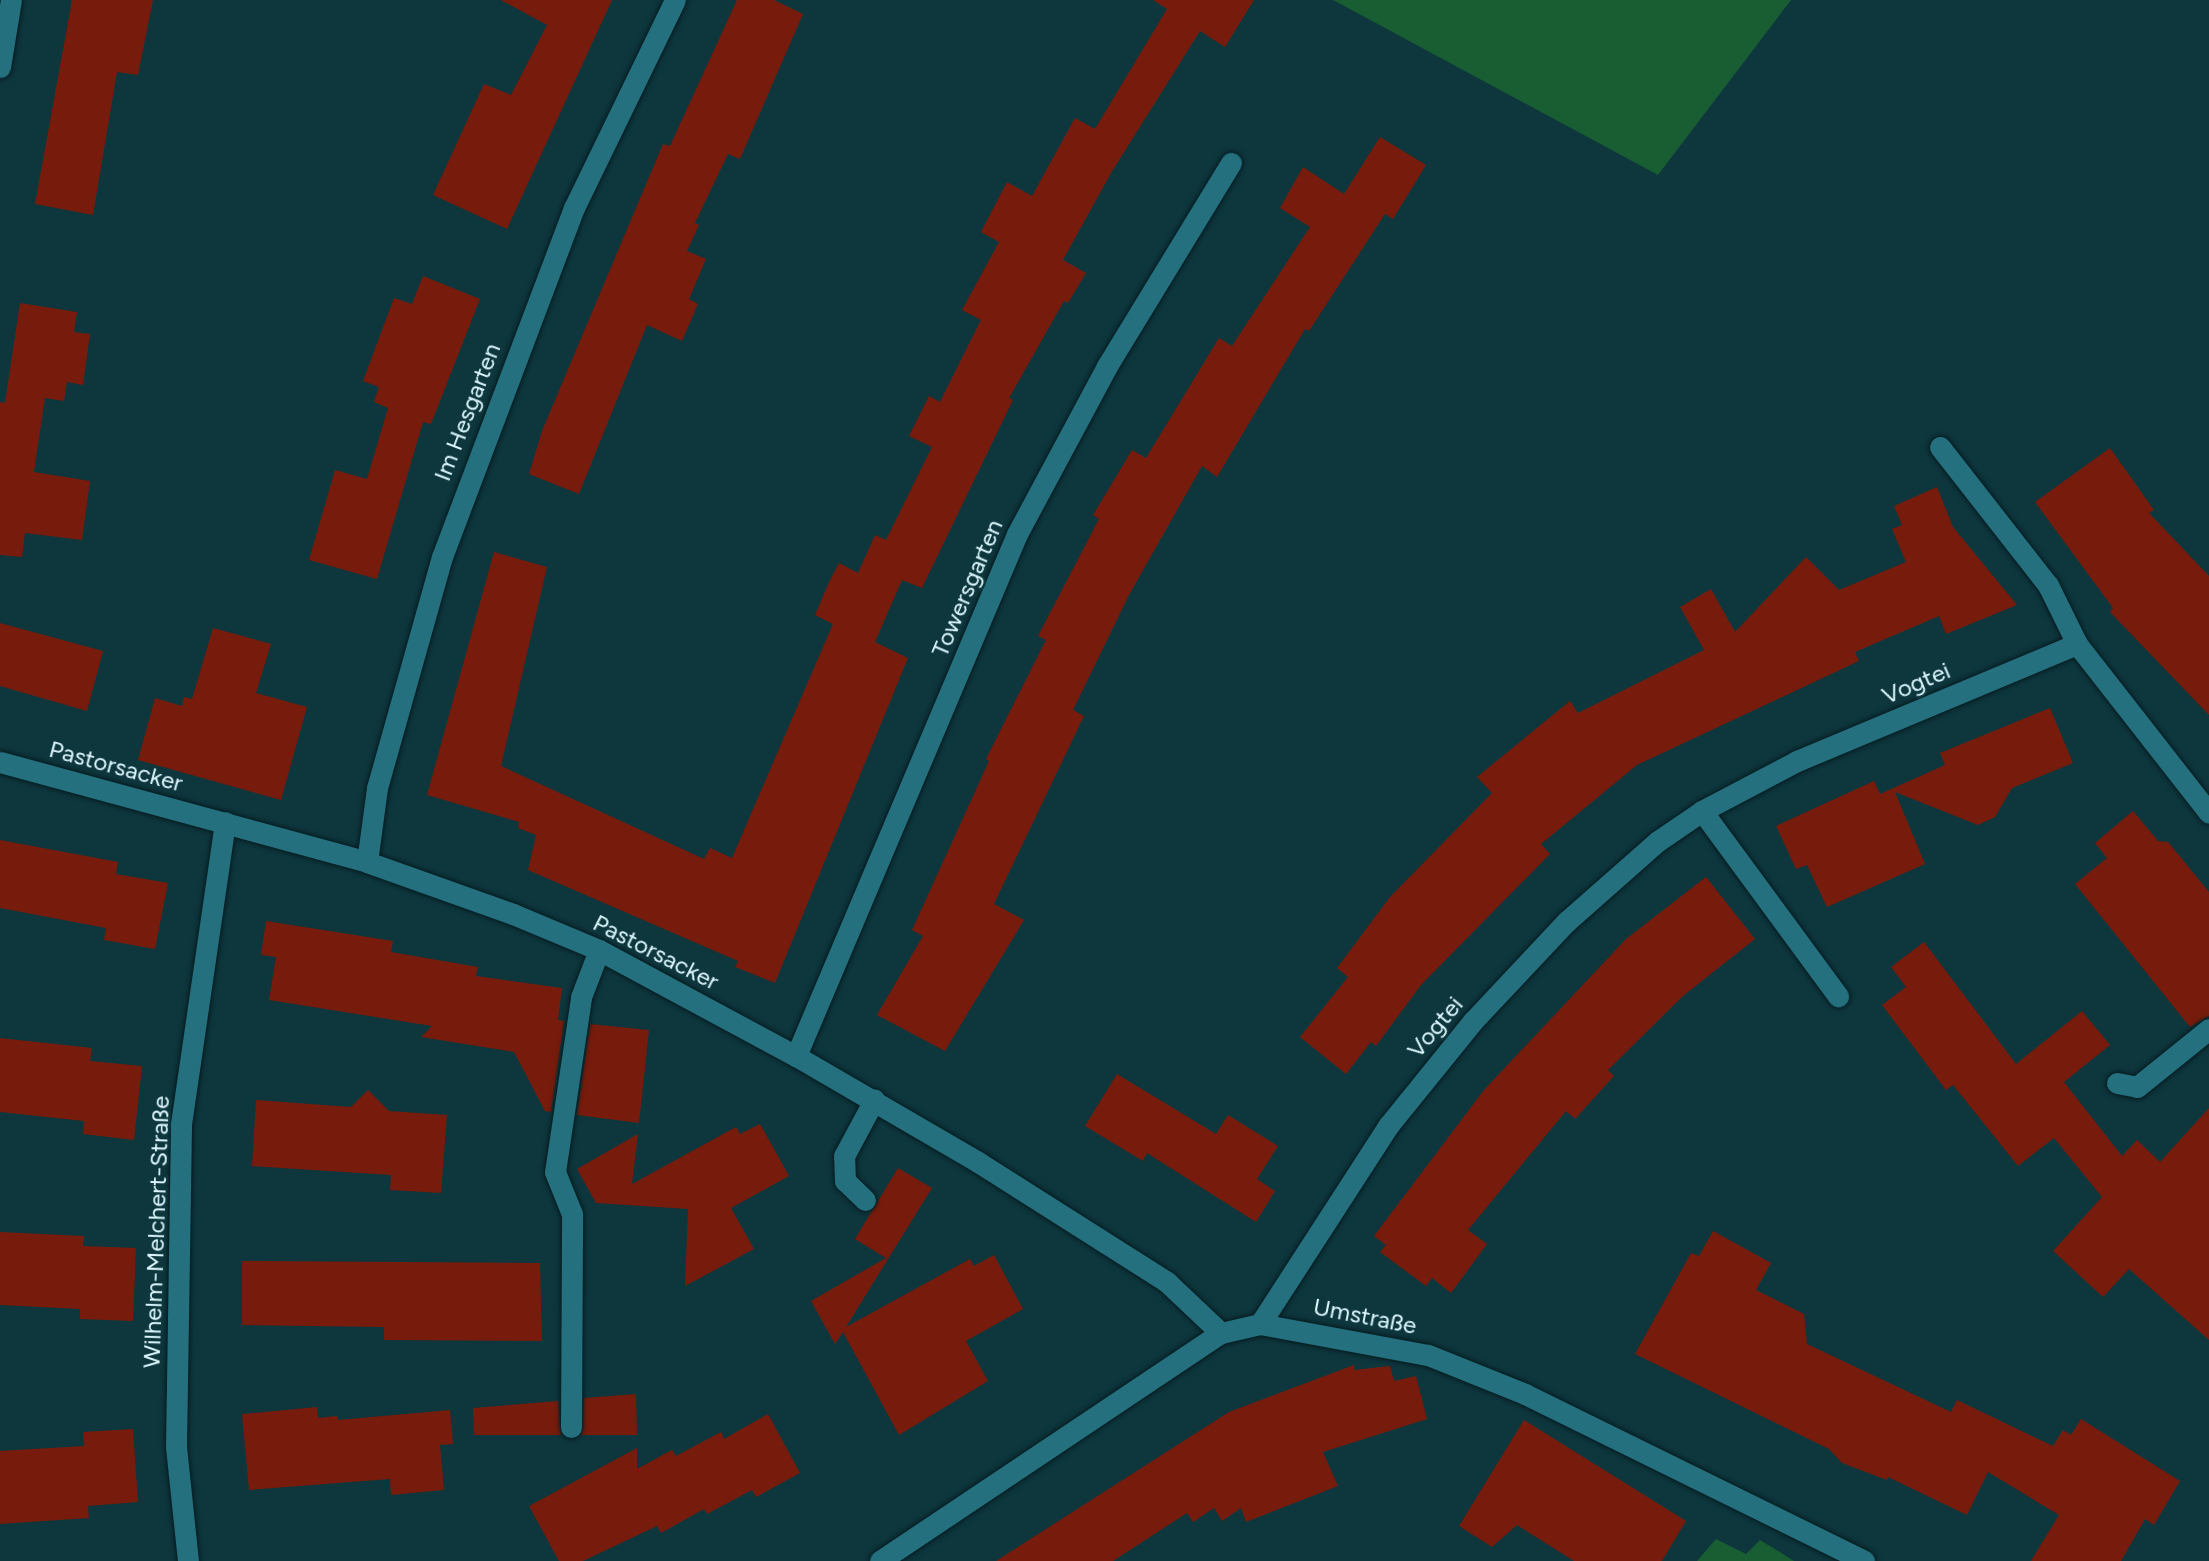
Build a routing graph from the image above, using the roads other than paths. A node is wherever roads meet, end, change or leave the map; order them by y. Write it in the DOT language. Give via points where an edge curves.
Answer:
graph roads {
  1 [pos="11,0"];
  2 [pos="674,0"];
  3 [pos="0,67"];
  4 [pos="1231,163"];
  5 [pos="1940,447"];
  6 [pos="2077,643"];
  7 [pos="0,762"];
  8 [pos="1702,811"];
  9 [pos="2209,813"];
  10 [pos="225,822"];
  11 [pos="366,862"];
  12 [pos="599,950"];
  13 [pos="1838,996"];
  14 [pos="2209,1029"];
  15 [pos="796,1056"];
  16 [pos="2117,1083"];
  17 [pos="874,1100"];
  18 [pos="865,1200"];
  19 [pos="1260,1324"];
  20 [pos="1222,1332"];
  21 [pos="571,1427"];
  22 [pos="188,1561"];
  23 [pos="880,1561"];
  24 [pos="1864,1561"];
  1 -- 3 [label="street"];
  2 -- 11 [label="street, Im Hesgarten" via="573,208 465,491 397,713 377,788"];
  4 -- 15 [label="street, Towersgarten" via="1107,366 1017,534"];
  5 -- 6 [label="street" via="2048,585"];
  6 -- 8 [label="street, Vogtei" via="1797,761"];
  6 -- 9 [label="street"];
  7 -- 10 [label="street, Pastorsacker"];
  8 -- 13 [label="street"];
  8 -- 19 [label="street, Vogtei" via="1658,841 1566,922 1473,1021 1388,1126"];
  10 -- 11 [label="street, Pastorsacker"];
  10 -- 22 [label="street, Wilhelm-Melchert-Straße" via="181,1124 176,1446"];
  11 -- 12 [label="street, Pastorsacker"];
  12 -- 15 [label="street, Pastorsacker"];
  12 -- 21 [label="street" via="581,997 555,1172 572,1214"];
  14 -- 16 [label="street" via="2137,1087"];
  15 -- 17 [label="street, Pastorsacker"];
  17 -- 18 [label="street" via="844,1156 845,1181"];
  17 -- 20 [label="street, Pastorsacker" via="1167,1282"];
  19 -- 20 [label="street, Umstraße"];
  19 -- 24 [label="street, Umstraße" via="1428,1355 1525,1394"];
  20 -- 23 [label="street, Umstraße"];
}
